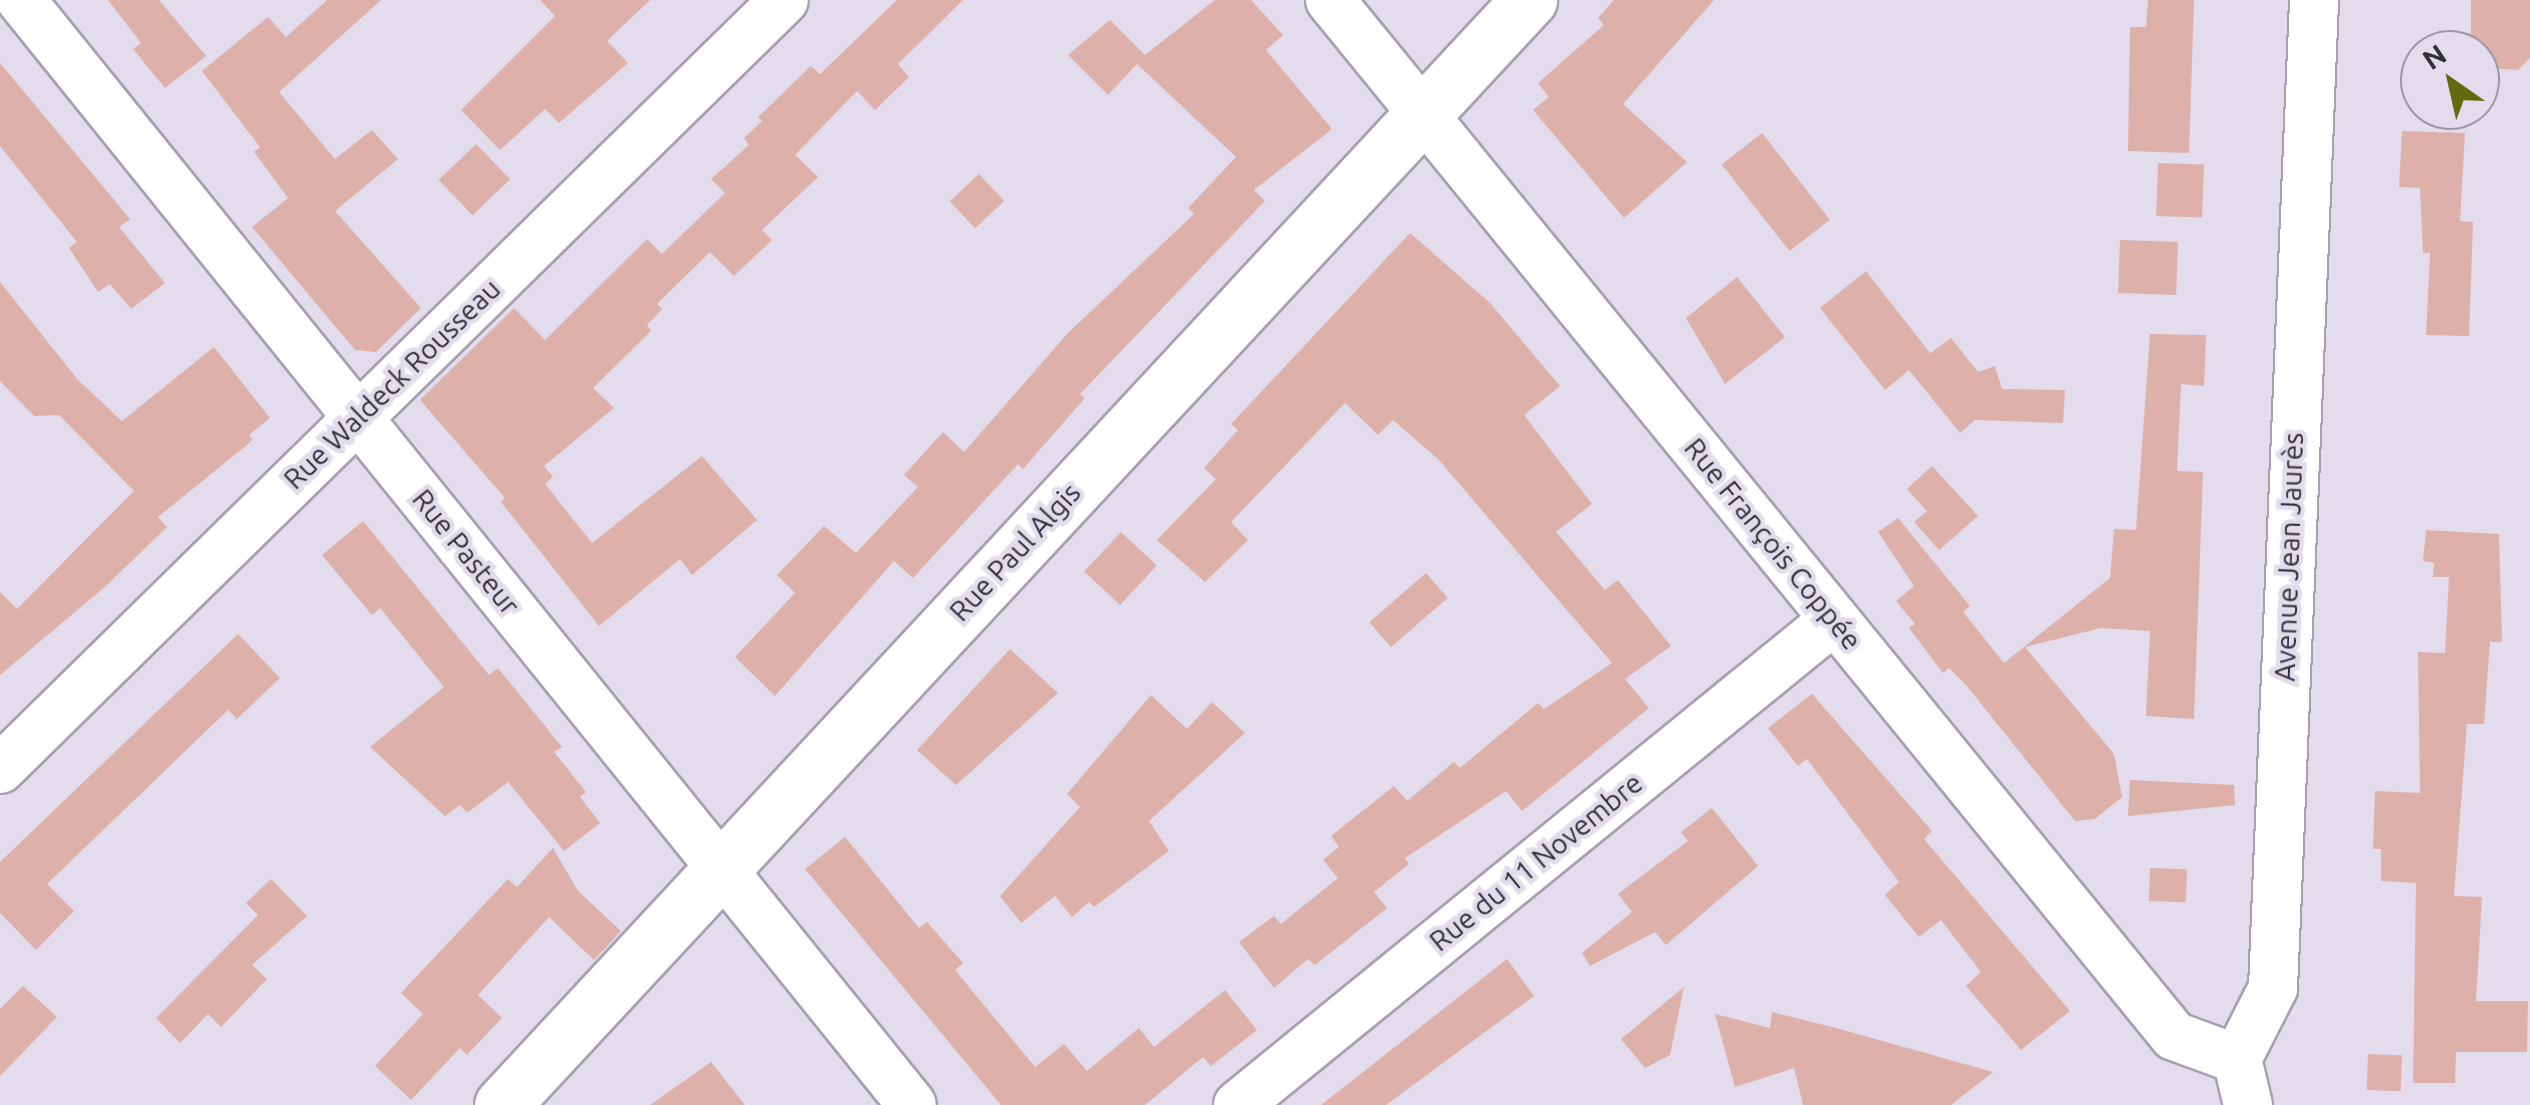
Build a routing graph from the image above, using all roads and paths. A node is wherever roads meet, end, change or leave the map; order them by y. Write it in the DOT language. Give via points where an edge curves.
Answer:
graph roads {
  1 [pos="21,0"];
  2 [pos="784,0"];
  3 [pos="1330,0"];
  4 [pos="1529,0"];
  5 [pos="2314,0"];
  6 [pos="1423,114"];
  7 [pos="358,418"];
  8 [pos="1834,620"];
  9 [pos="0,769"];
  10 [pos="722,869"];
  11 [pos="2237,1059"];
  12 [pos="502,1105"];
  13 [pos="912,1105"];
  14 [pos="1238,1105"];
  15 [pos="2248,1105"];
  1 -- 7 [label="street, Rue Pasteur"];
  2 -- 7 [label="street, Rue Waldeck Rousseau"];
  3 -- 6 [label="street, Rue François Coppée"];
  4 -- 6 [label="street, Rue Paul Algis"];
  5 -- 11 [label="street, Avenue Jean Jaurès" via="2273,988"];
  6 -- 8 [label="street, Rue François Coppée"];
  6 -- 10 [label="street, Rue Paul Algis"];
  7 -- 9 [label="street, Rue Waldeck Rousseau"];
  7 -- 10 [label="street, Rue Pasteur"];
  8 -- 11 [label="street, Rue François Coppée" via="2174,1036"];
  8 -- 14 [label="street, Rue du 11 Novembre"];
  10 -- 12 [label="street, Rue Paul Algis"];
  10 -- 13 [label="street, Rue Pasteur"];
  11 -- 15 [label="street"];
}
